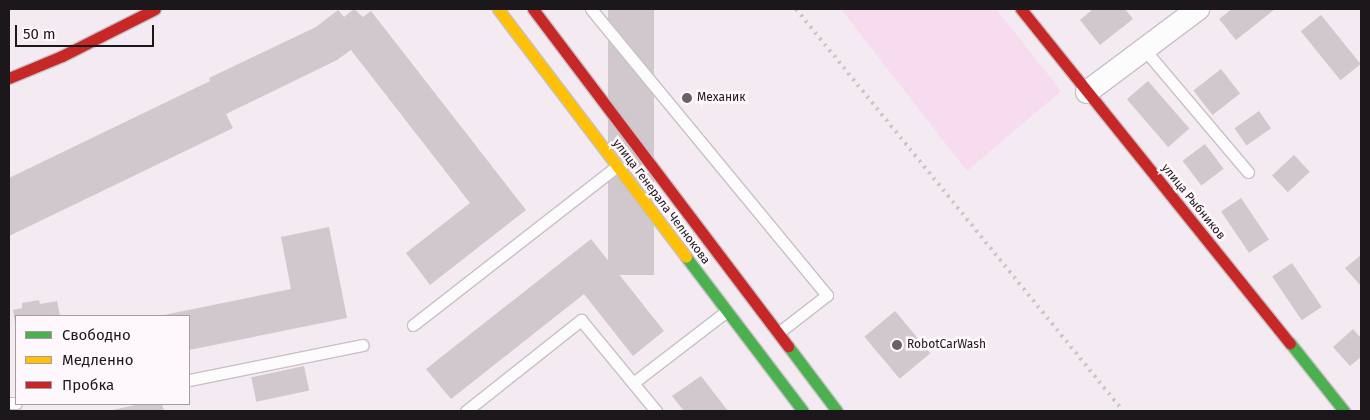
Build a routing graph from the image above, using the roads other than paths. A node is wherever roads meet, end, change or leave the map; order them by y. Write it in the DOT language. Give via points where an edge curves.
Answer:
graph roads {
  1 [pos="155,9"];
  2 [pos="498,9"];
  3 [pos="533,9"];
  4 [pos="591,9"];
  5 [pos="1021,9"];
  6 [pos="1198,9"];
  7 [pos="1144,49"];
  8 [pos="9,78"];
  9 [pos="1087,92"];
  10 [pos="617,166"];
  11 [pos="1248,172"];
  12 [pos="727,311"];
  13 [pos="413,325"];
  14 [pos="778,333"];
  15 [pos="362,345"];
  16 [pos="190,380"];
  17 [pos="633,383"];
  18 [pos="466,411"];
  19 [pos="656,411"];
  20 [pos="803,411"];
  21 [pos="837,411"];
  22 [pos="1344,411"];
  1 -- 8 [label="main road" via="62,56"];
  2 -- 10 [label="main road, улица Генерала Челнокова"];
  3 -- 14 [label="main road, улица Генерала Челнокова"];
  4 -- 14 [label="lane" via="827,295"];
  5 -- 9 [label="main road, улица Рыбников"];
  6 -- 7 [label="street"];
  7 -- 9 [label="street"];
  7 -- 11 [label="lane"];
  9 -- 22 [label="main road, улица Рыбников"];
  10 -- 12 [label="main road, улица Генерала Челнокова"];
  10 -- 13 [label="lane"];
  12 -- 17 [label="lane"];
  12 -- 20 [label="main road, улица Генерала Челнокова"];
  14 -- 21 [label="main road, улица Генерала Челнокова"];
  15 -- 16 [label="lane"];
  17 -- 18 [label="lane" via="581,320"];
  17 -- 19 [label="lane"];
}
